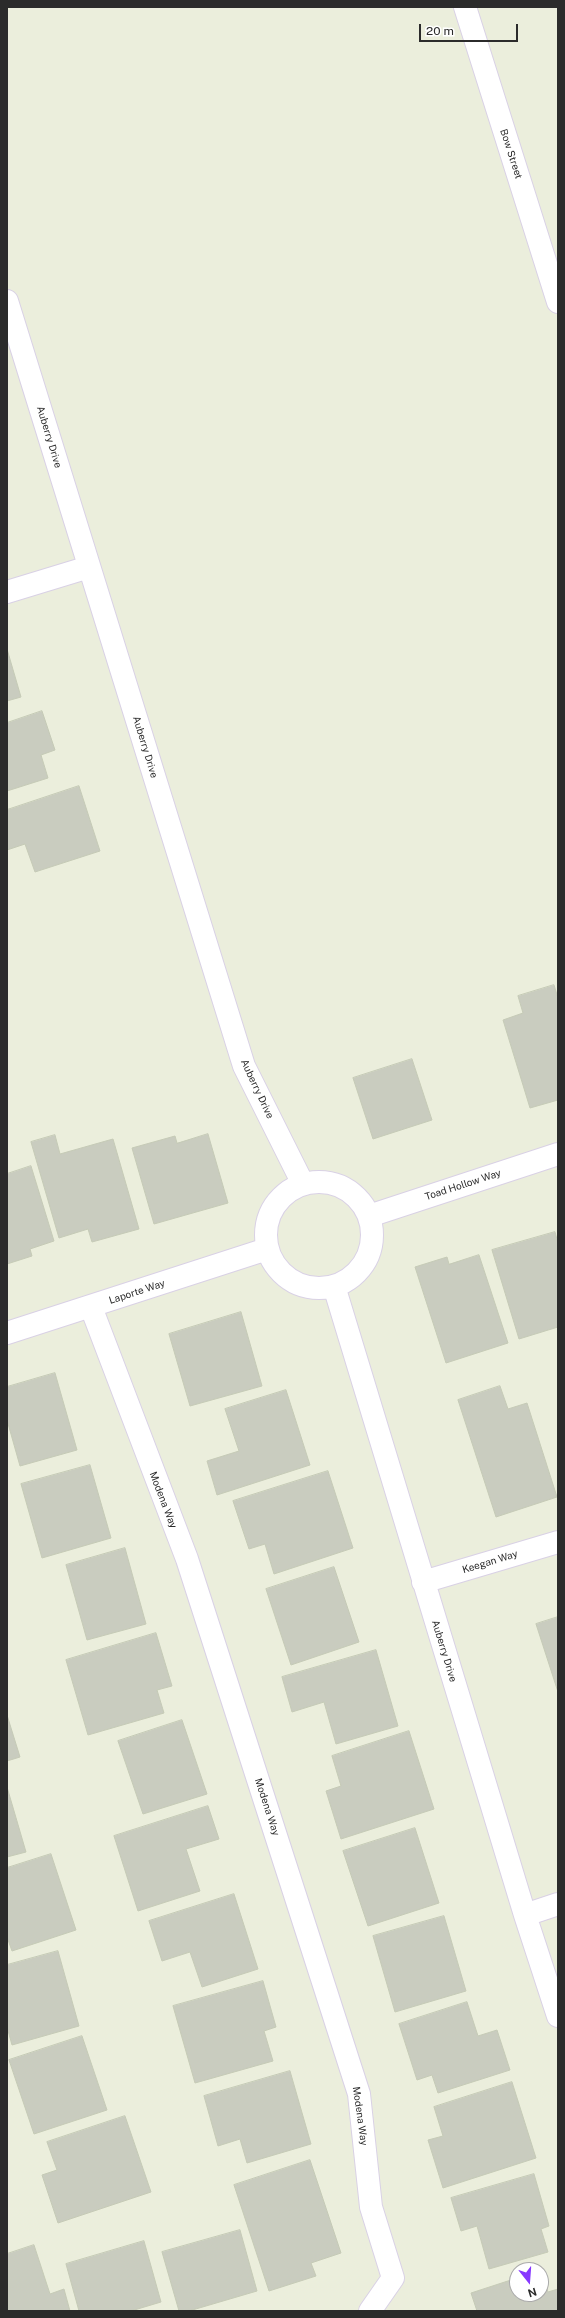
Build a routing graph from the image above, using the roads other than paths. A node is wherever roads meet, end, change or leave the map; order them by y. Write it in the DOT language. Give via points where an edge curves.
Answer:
graph roads {
  1 [pos="465,7"];
  2 [pos="7,301"];
  3 [pos="558,302"];
  4 [pos="89,567"];
  5 [pos="7,592"];
  6 [pos="558,1154"];
  7 [pos="303,1184"];
  8 [pos="369,1216"];
  9 [pos="267,1249"];
  10 [pos="334,1286"];
  11 [pos="91,1307"];
  12 [pos="7,1333"];
  13 [pos="558,1542"];
  14 [pos="423,1582"];
  15 [pos="558,1904"];
  16 [pos="525,1915"];
  17 [pos="558,2016"];
  18 [pos="370,2311"];
  1 -- 3 [label="street, Bow Street"];
  2 -- 4 [label="street, Auberry Drive"];
  4 -- 5 [label="street"];
  4 -- 7 [label="street, Auberry Drive" via="244,1066"];
  6 -- 8 [label="street, Toad Hollow Way"];
  7 -- 8 [label="street" via="318,1182 336,1185 357,1197"];
  7 -- 9 [label="street" via="287,1192 274,1206 267,1223"];
  8 -- 10 [label="street" via="371,1244 364,1264 350,1278"];
  9 -- 10 [label="street" via="281,1272 296,1282 314,1288"];
  9 -- 11 [label="street, Laporte Way"];
  10 -- 14 [label="street, Auberry Drive"];
  11 -- 12 [label="street, Laporte Way"];
  11 -- 18 [label="street, Modena Way" via="187,1559 360,2094 371,2207 392,2278"];
  13 -- 14 [label="street, Keegan Way"];
  14 -- 16 [label="street, Auberry Drive"];
  15 -- 16 [label="street"];
  16 -- 17 [label="street, Auberry Drive"];
}
